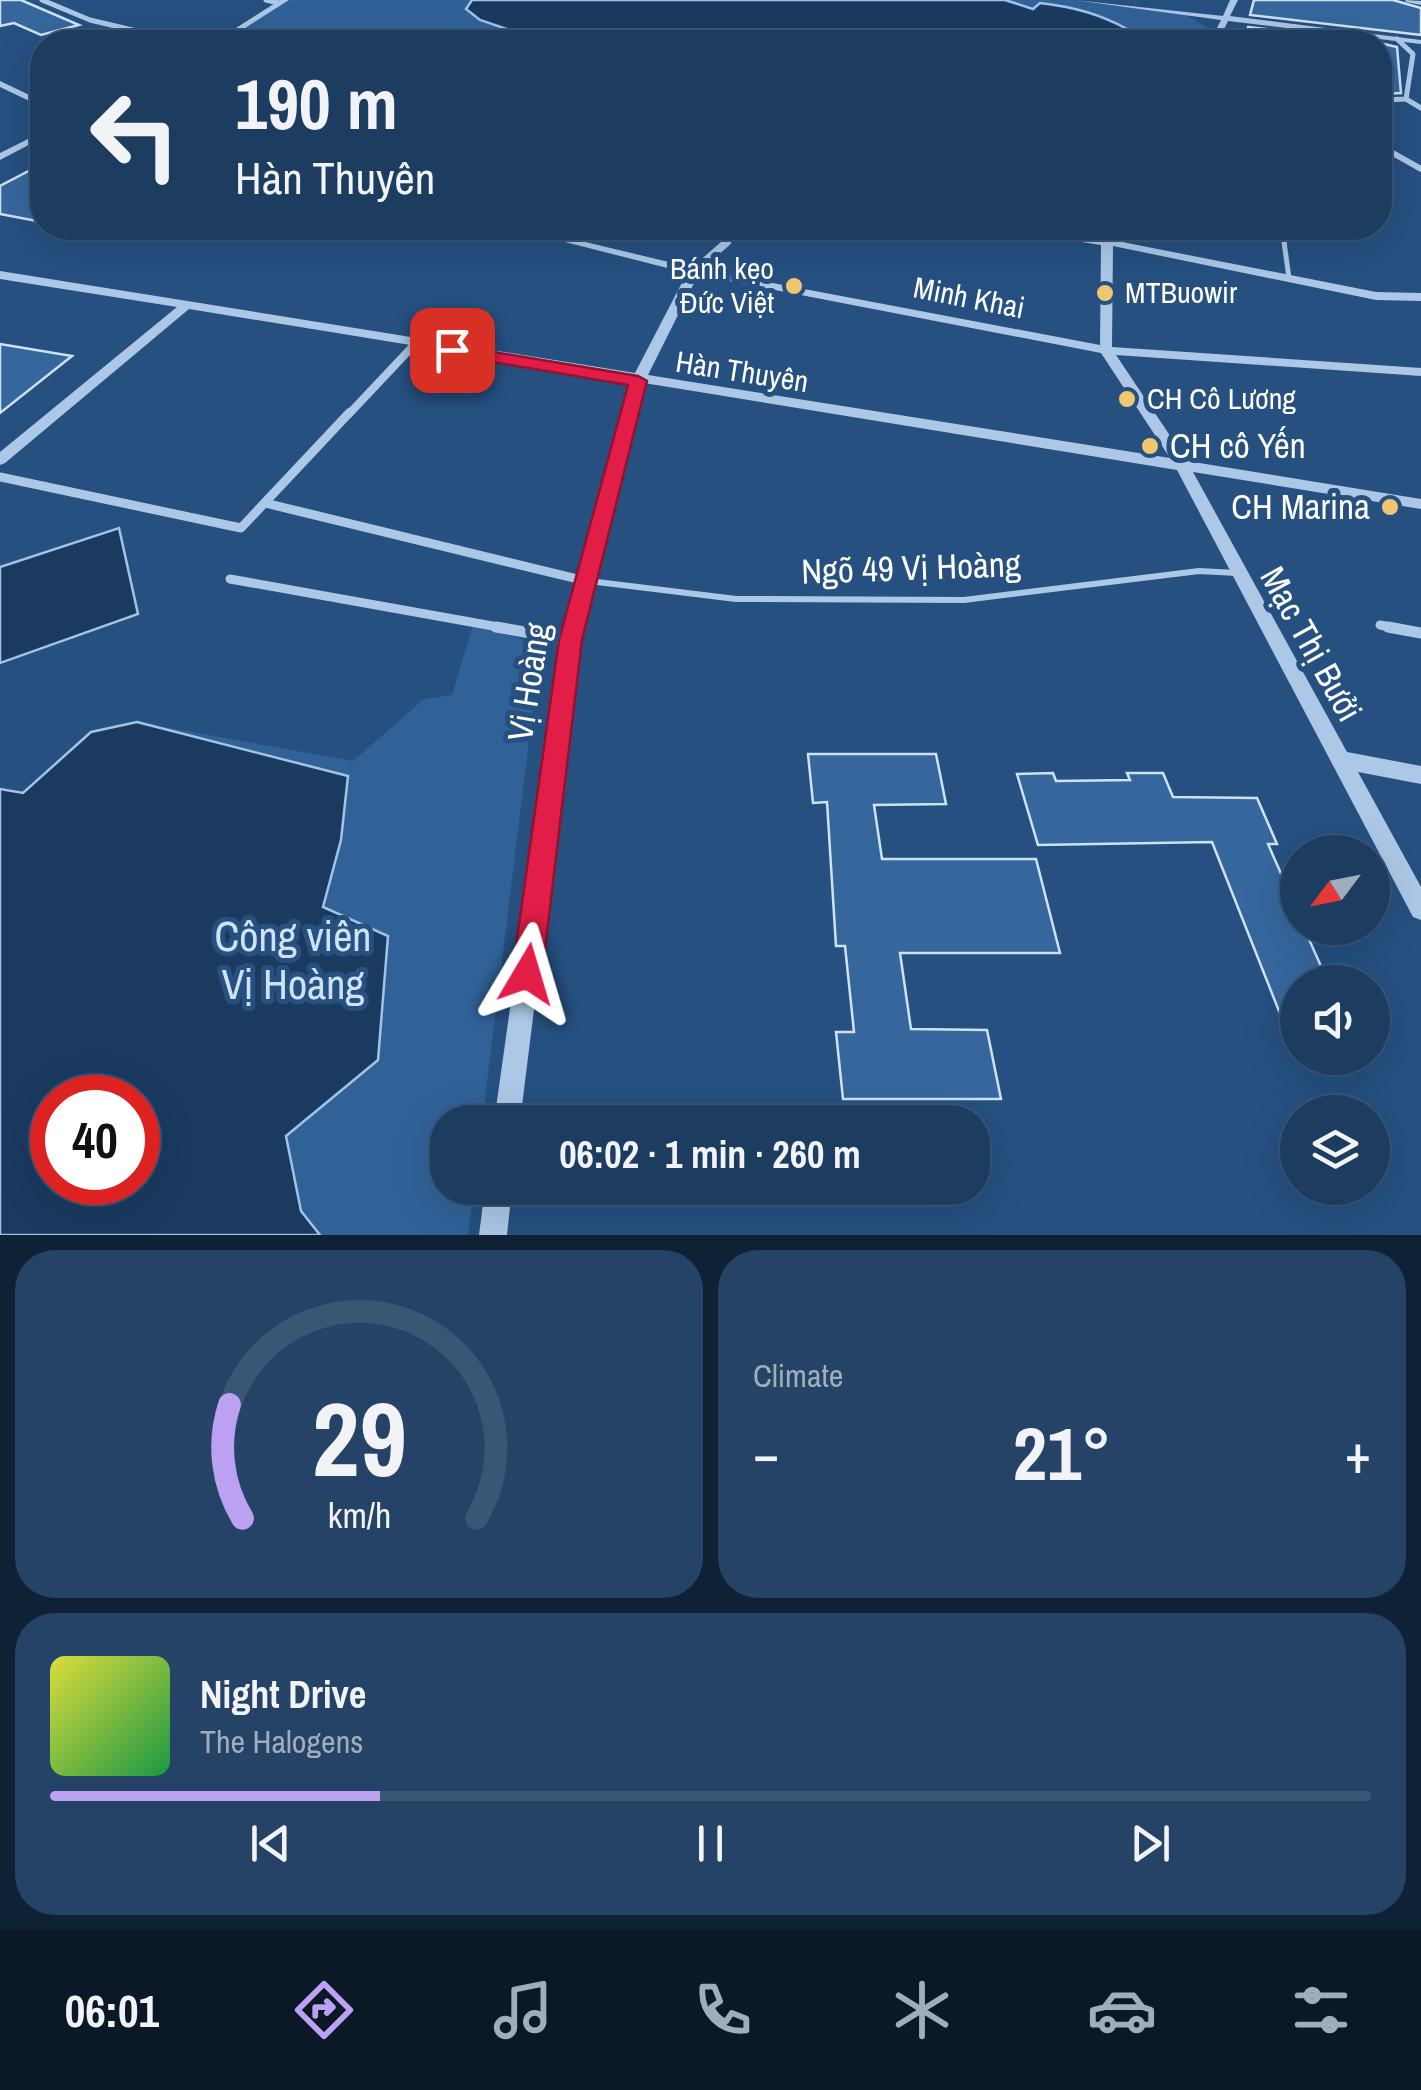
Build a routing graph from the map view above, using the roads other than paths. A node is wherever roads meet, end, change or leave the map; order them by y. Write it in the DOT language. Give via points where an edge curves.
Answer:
graph roads {
  1 [pos="42,0"];
  2 [pos="266,0"];
  3 [pos="1078,0"];
  4 [pos="1234,0"];
  5 [pos="1409,0"];
  6 [pos="282,1"];
  7 [pos="1421,3"];
  8 [pos="1226,18"];
  9 [pos="132,30"];
  10 [pos="237,30"];
  11 [pos="1220,30"];
  12 [pos="1320,30"];
  13 [pos="1392,39"];
  14 [pos="1398,40"];
  15 [pos="1421,44"];
  16 [pos="0,84"];
  17 [pos="30,98"];
  18 [pos="1406,99"];
  19 [pos="1392,100"];
  20 [pos="1421,108"];
  21 [pos="30,141"];
  22 [pos="1392,153"];
  23 [pos="0,157"];
  24 [pos="1421,169"];
  25 [pos="564,240"];
  26 [pos="730,240"];
  27 [pos="1113,240"];
  28 [pos="1133,240"];
  29 [pos="1284,240"];
  30 [pos="694,272"];
  31 [pos="0,275"];
  32 [pos="1289,278"];
  33 [pos="1421,297"];
  34 [pos="186,306"];
  35 [pos="415,344"];
  36 [pos="1106,350"];
  37 [pos="1421,372"];
  38 [pos="638,381"];
  39 [pos="0,460"];
  40 [pos="1181,464"];
  41 [pos="0,477"];
  42 [pos="265,503"];
  43 [pos="1421,504"];
  44 [pos="1236,573"];
  45 [pos="230,580"];
  46 [pos="586,581"];
  47 [pos="1380,625"];
  48 [pos="1421,633"];
  49 [pos="571,640"];
  50 [pos="1342,760"];
  51 [pos="1421,776"];
  52 [pos="1421,909"];
  53 [pos="510,1105"];
  54 [pos="497,1205"];
  55 [pos="493,1235"];
  1 -- 9 [label="street"];
  2 -- 6 [label="street"];
  3 -- 8 [label="street"];
  4 -- 8 [label="street"];
  5 -- 7 [label="street"];
  6 -- 10 [label="street"];
  8 -- 11 [label="street"];
  8 -- 12 [label="street"];
  13 -- 14 [label="street"];
  14 -- 15 [label="street"];
  14 -- 18 [label="street" via="1413,54"];
  16 -- 17 [label="street"];
  18 -- 19 [label="street"];
  18 -- 20 [label="street"];
  21 -- 23 [label="street"];
  22 -- 24 [label="street"];
  25 -- 30 [label="street, Minh Khai"];
  26 -- 30 [label="street"];
  27 -- 36 [label="street"];
  28 -- 32 [label="street"];
  29 -- 32 [label="lane"];
  30 -- 36 [label="street, Minh Khai"];
  30 -- 38 [label="street, Vị Hoàng"];
  31 -- 34 [label="street, Hàn Thuyên"];
  32 -- 33 [label="street" via="1376,296"];
  34 -- 35 [label="street, Hàn Thuyên"];
  34 -- 39 [label="street"];
  35 -- 38 [label="street, Hàn Thuyên"];
  35 -- 42 [label="street"];
  36 -- 37 [label="street, Minh Khai"];
  36 -- 40 [label="street, Mạc Thị Bưởi"];
  38 -- 40 [label="street, Hàn Thuyên"];
  38 -- 46 [label="street, Vị Hoàng"];
  40 -- 43 [label="street, Hàn Thuyên"];
  40 -- 44 [label="street, Mạc Thị Bưởi"];
  41 -- 42 [label="street" via="241,528"];
  42 -- 46 [label="street"];
  44 -- 46 [label="lane, Ngõ 49 Vị Hoàng" via="1200,571 964,600 736,598"];
  44 -- 50 [label="street, Mạc Thị Bưởi"];
  45 -- 49 [label="street"];
  46 -- 49 [label="street, Vị Hoàng"];
  47 -- 48 [label="street"];
  49 -- 53 [label="street, Vị Hoàng"];
  50 -- 51 [label="street"];
  50 -- 52 [label="street, Mạc Thị Bưởi"];
  54 -- 55 [label="street"];
}
